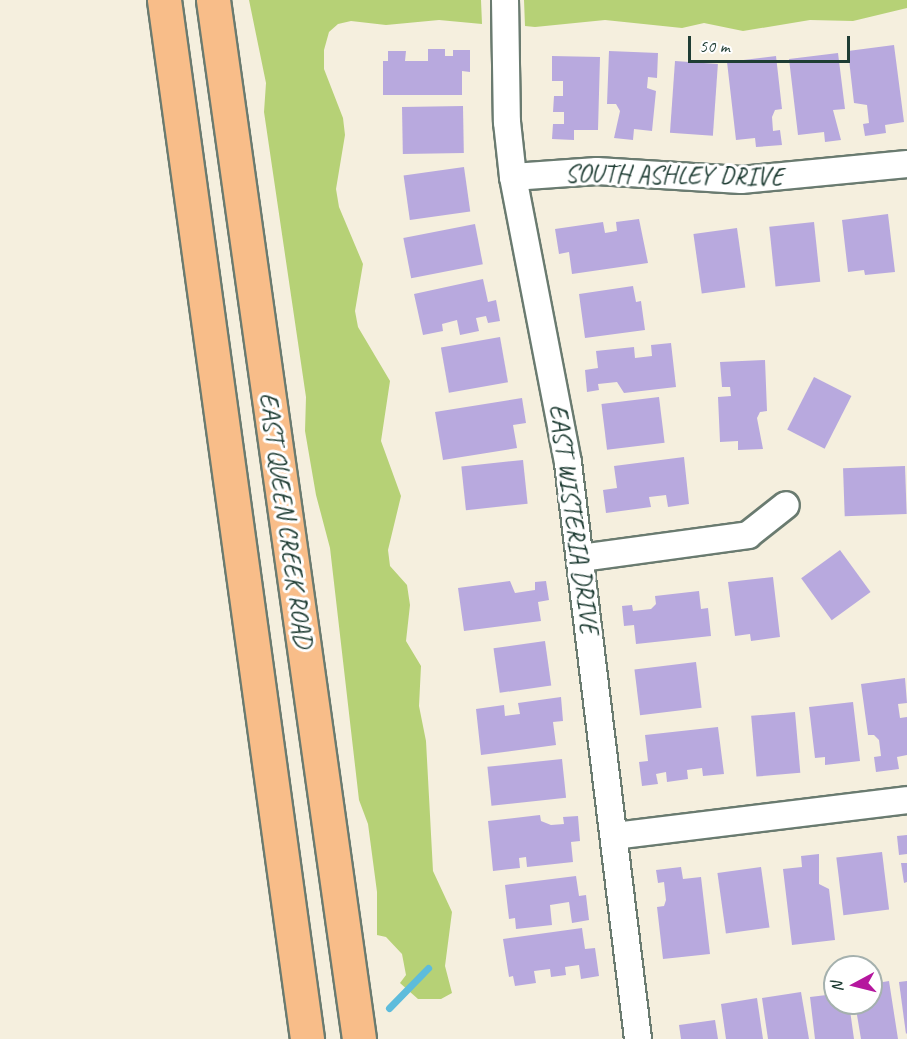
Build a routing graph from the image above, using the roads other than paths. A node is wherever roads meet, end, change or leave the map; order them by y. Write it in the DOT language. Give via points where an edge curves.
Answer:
graph roads {
  1 [pos="164,0"];
  2 [pos="213,0"];
  3 [pos="505,0"];
  4 [pos="907,164"];
  5 [pos="513,177"];
  6 [pos="786,505"];
  7 [pos="581,558"];
  8 [pos="907,800"];
  9 [pos="614,836"];
  10 [pos="307,1039"];
  11 [pos="359,1039"];
  12 [pos="638,1039"];
  1 -- 10 [label="main road, EAST QUEEN CREEK ROAD"];
  2 -- 11 [label="main road, EAST QUEEN CREEK ROAD"];
  3 -- 5 [label="street, EAST WISTERIA DRIVE" via="507,122"];
  4 -- 5 [label="street, SOUTH ASHLEY DRIVE" via="741,180 597,171"];
  5 -- 7 [label="street, EAST WISTERIA DRIVE" via="558,399"];
  6 -- 7 [label="street" via="748,535"];
  7 -- 9 [label="street, EAST WISTERIA DRIVE"];
  8 -- 9 [label="street"];
  9 -- 12 [label="street, EAST WISTERIA DRIVE"];
}
